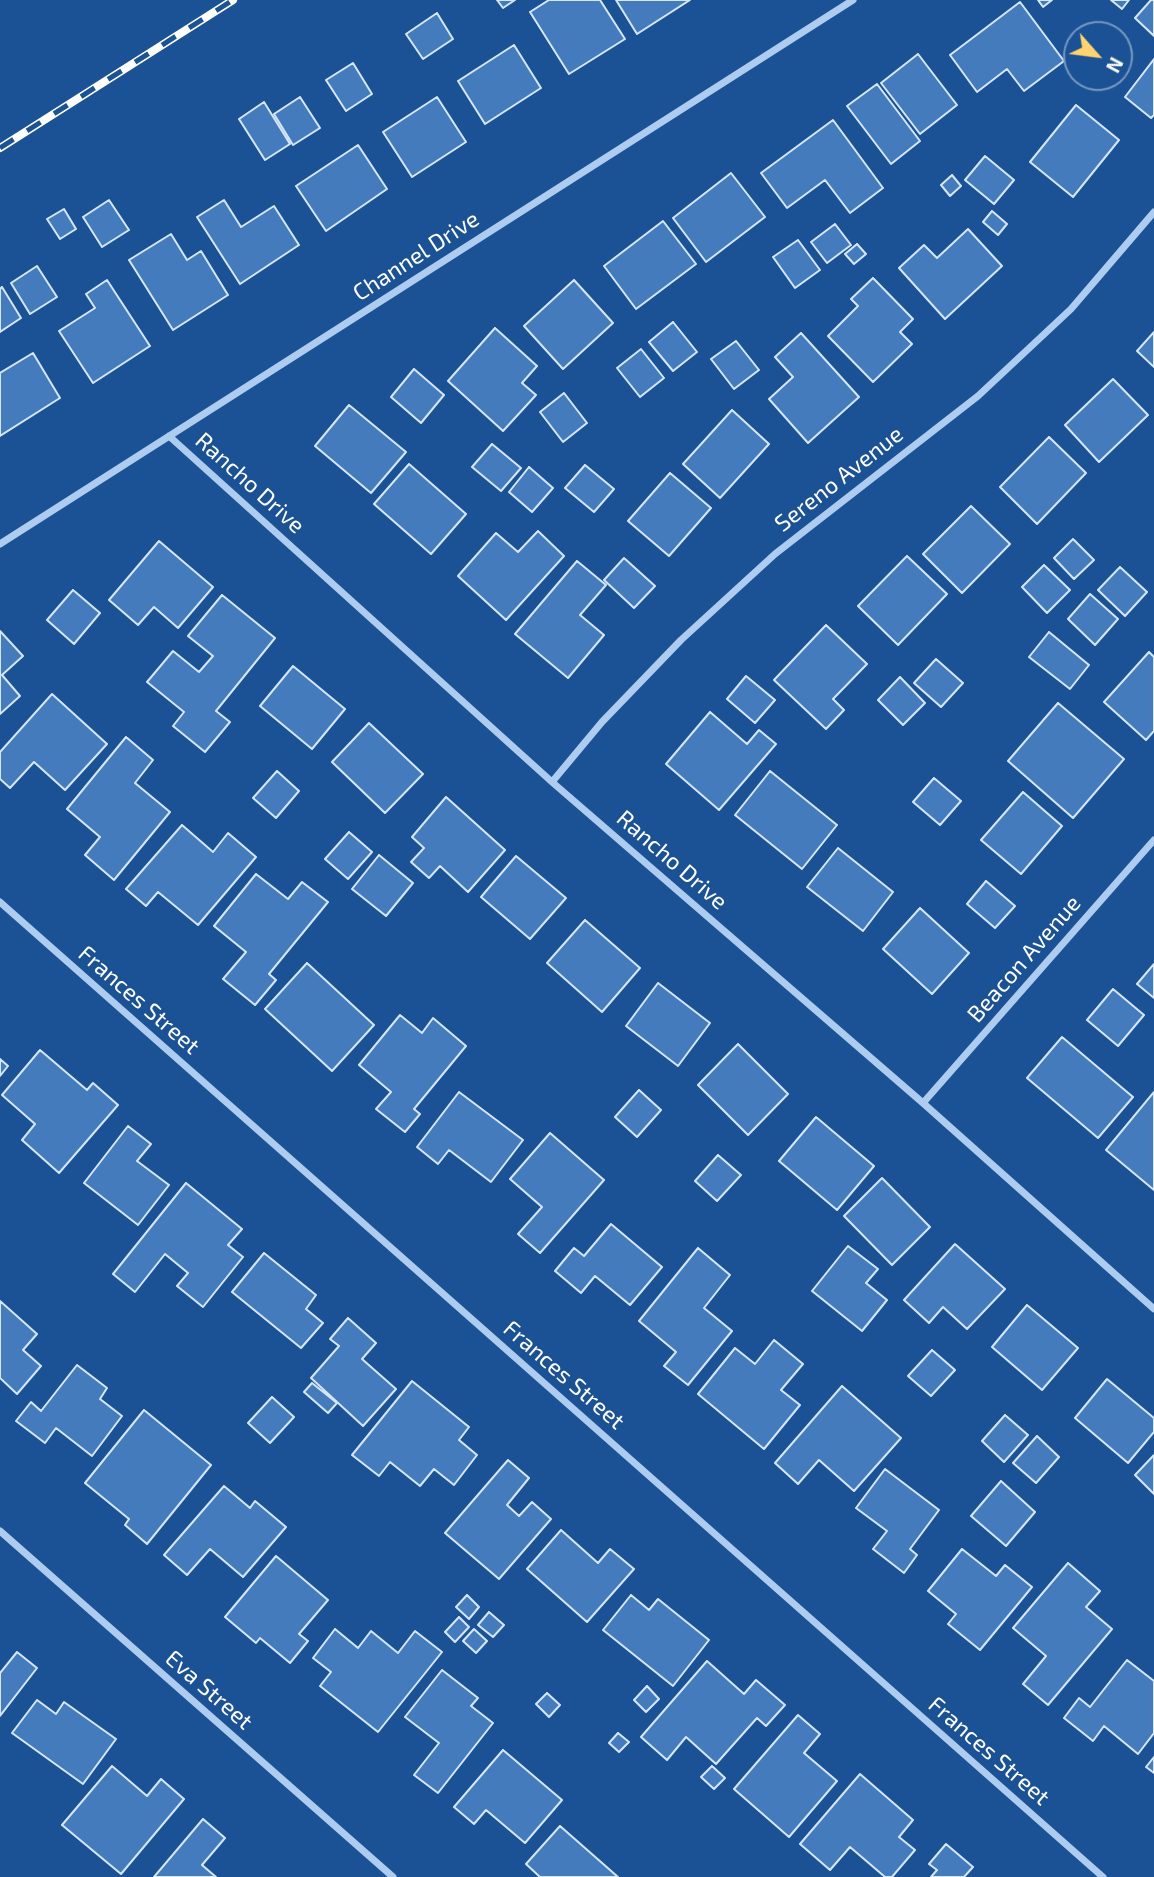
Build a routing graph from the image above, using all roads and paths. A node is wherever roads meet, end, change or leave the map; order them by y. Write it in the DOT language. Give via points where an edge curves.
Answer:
graph roads {
  1 [pos="853,0"];
  2 [pos="1154,212"];
  3 [pos="169,436"];
  4 [pos="0,544"];
  5 [pos="552,782"];
  6 [pos="1154,840"];
  7 [pos="0,902"];
  8 [pos="923,1103"];
  9 [pos="1154,1309"];
  10 [pos="0,1531"];
  11 [pos="393,1877"];
  12 [pos="1103,1877"];
  1 -- 3 [label="street, Channel Drive"];
  2 -- 5 [label="street, Sereno Avenue" via="1071,309 978,396 775,554 681,639"];
  3 -- 4 [label="street, Channel Drive"];
  3 -- 5 [label="street, Rancho Drive"];
  5 -- 8 [label="street, Rancho Drive"];
  6 -- 8 [label="street, Beacon Avenue"];
  7 -- 12 [label="street, Frances Street"];
  8 -- 9 [label="street, Rancho Drive"];
  10 -- 11 [label="street, Eva Street"];
}
